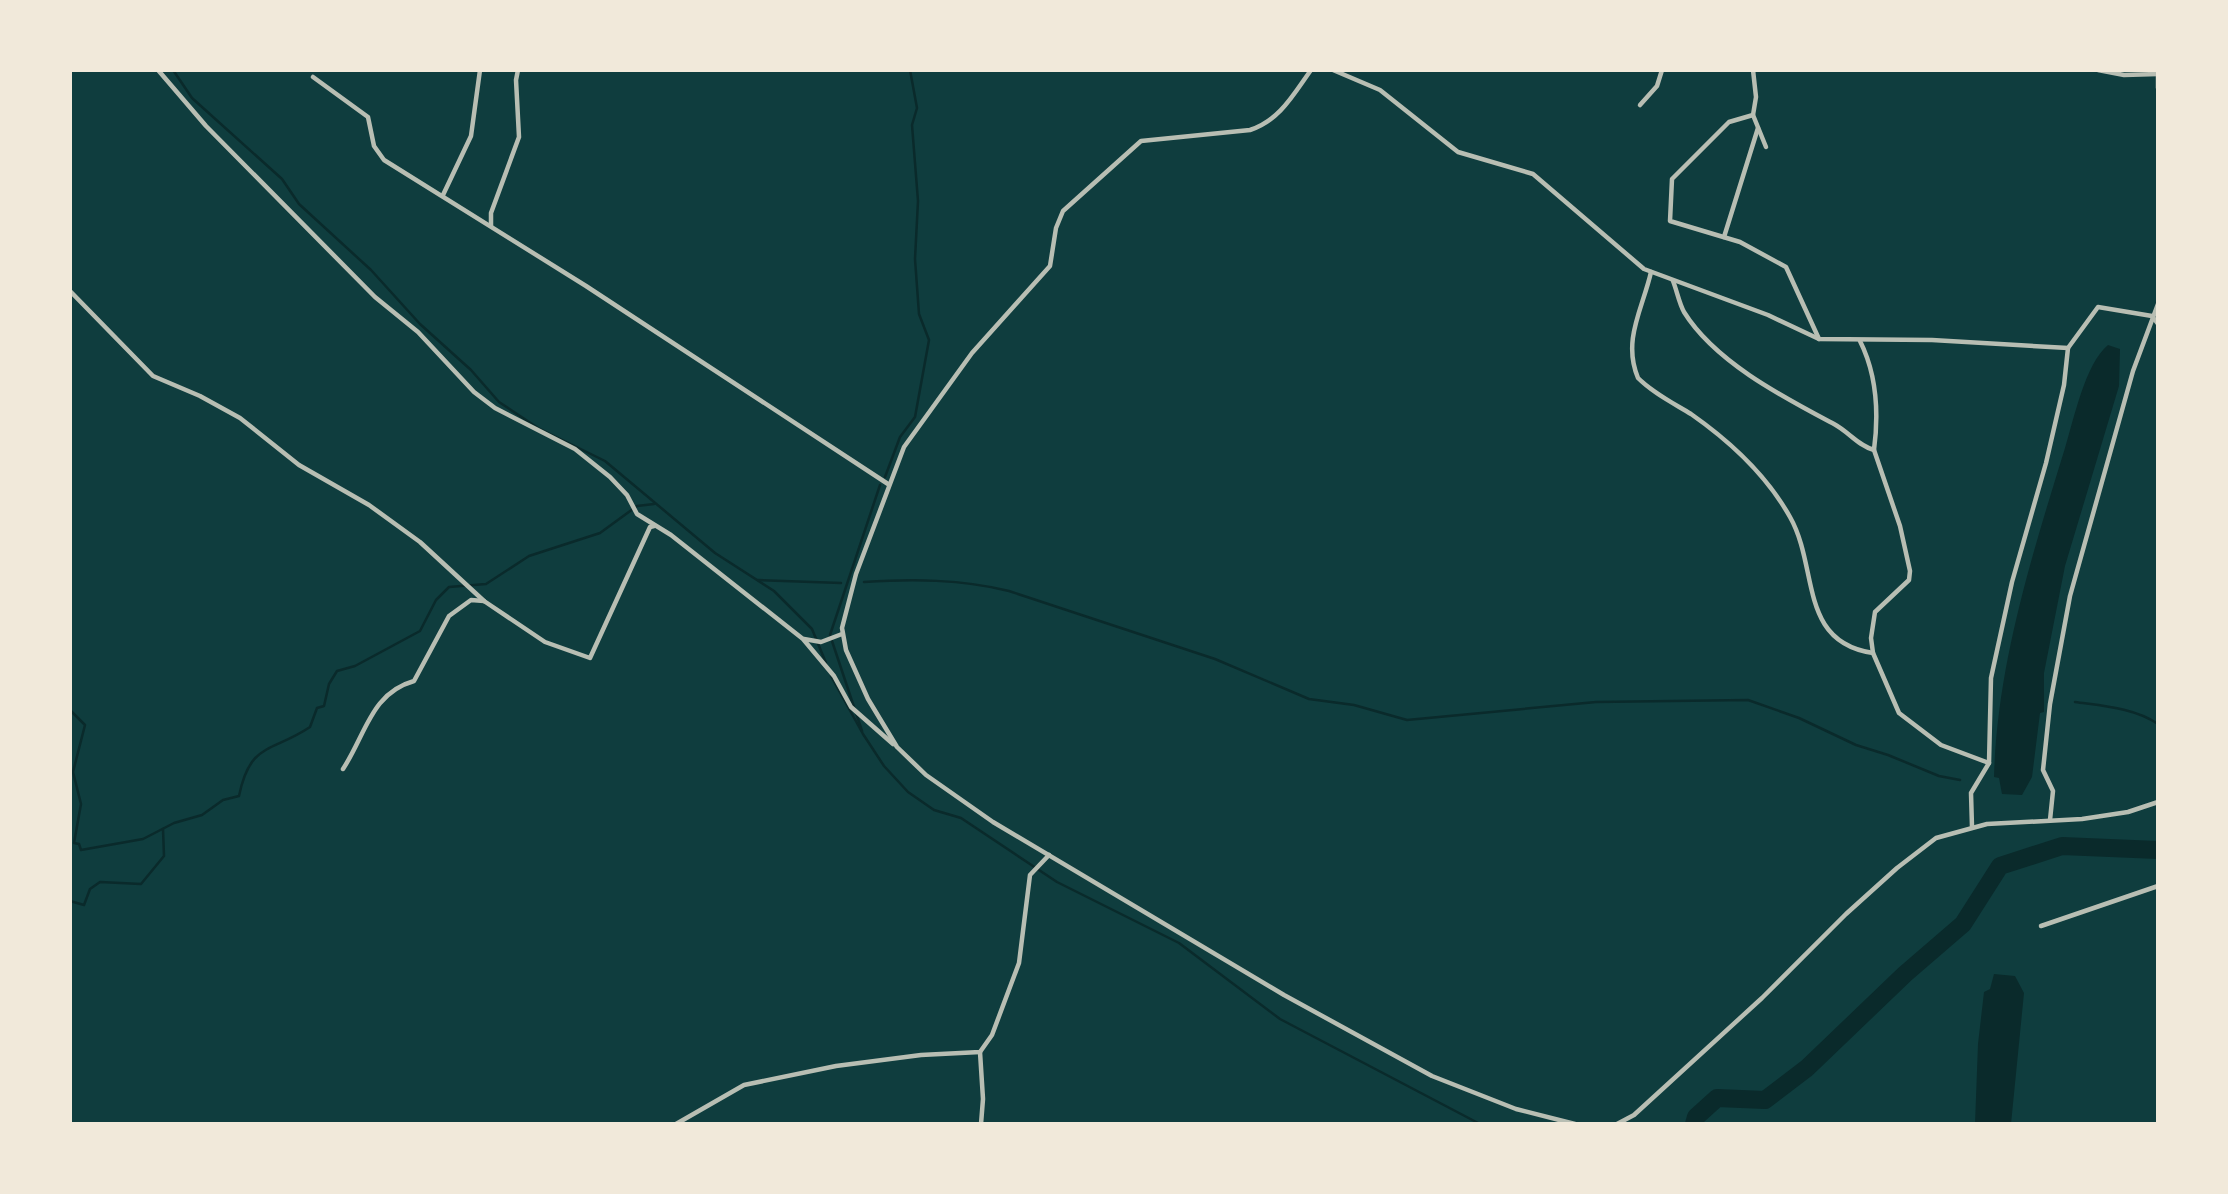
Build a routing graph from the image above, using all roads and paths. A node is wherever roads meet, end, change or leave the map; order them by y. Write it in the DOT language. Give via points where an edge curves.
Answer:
graph roads {
  1 [pos="158,70"];
  2 [pos="480,70"];
  3 [pos="518,70"];
  4 [pos="1311,70"];
  5 [pos="1333,70"];
  6 [pos="1662,70"];
  7 [pos="1753,70"];
  8 [pos="2098,70"];
  9 [pos="2158,73"];
  10 [pos="313,77"];
  11 [pos="2158,88"];
  12 [pos="1640,105"];
  13 [pos="1753,114"];
  14 [pos="1758,128"];
  15 [pos="1766,147"];
  16 [pos="443,195"];
  17 [pos="491,226"];
  18 [pos="1724,237"];
  19 [pos="1651,272"];
  20 [pos="1673,281"];
  21 [pos="70,291"];
  22 [pos="2158,304"];
  23 [pos="2152,316"];
  24 [pos="2158,324"];
  25 [pos="1819,339"];
  26 [pos="1860,341"];
  27 [pos="2068,348"];
  28 [pos="1874,450"];
  29 [pos="888,484"];
  30 [pos="655,526"];
  31 [pos="484,601"];
  32 [pos="842,634"];
  33 [pos="803,639"];
  34 [pos="1873,653"];
  35 [pos="897,747"];
  36 [pos="1989,763"];
  37 [pos="343,769"];
  38 [pos="2158,802"];
  39 [pos="2050,820"];
  40 [pos="1972,827"];
  41 [pos="1049,855"];
  42 [pos="2158,886"];
  43 [pos="2041,926"];
  44 [pos="980,1052"];
  45 [pos="676,1124"];
  46 [pos="981,1124"];
  47 [pos="1575,1124"];
  48 [pos="1617,1124"];
  1 -- 30 [label="street" via="206,126 474,392 495,408 575,449 621,486 637,514"];
  2 -- 16 [label="street" via="471,136"];
  3 -- 17 [label="street" via="520,137 491,213"];
  4 -- 29 [label="street" via="1275,118 1264,125 1141,141 1063,211 1050,266 994,326 938,397 904,447"];
  5 -- 19 [label="street" via="1380,90 1458,152 1533,174"];
  6 -- 12 [label="street" via="1657,86"];
  7 -- 13 [label="street"];
  8 -- 9 [label="street" via="2124,75"];
  9 -- 11 [label="street"];
  10 -- 16 [label="street" via="368,117 374,146 384,160"];
  13 -- 14 [label="street"];
  13 -- 18 [label="street" via="1729,122 1672,178 1670,221"];
  14 -- 15 [label="street"];
  14 -- 18 [label="street"];
  16 -- 17 [label="street"];
  17 -- 29 [label="street"];
  18 -- 25 [label="street" via="1786,267"];
  19 -- 20 [label="street"];
  19 -- 34 [label="street" via="1633,334 1638,378 1733,444 1751,464 1793,521 1813,601 1825,627 1852,647"];
  20 -- 25 [label="street"];
  20 -- 28 [label="street" via="1682,309 1702,337 1773,391"];
  21 -- 31 [label="street" via="153,376 240,418 299,465 378,511 420,542"];
  22 -- 23 [label="street"];
  23 -- 24 [label="street"];
  23 -- 27 [label="street" via="2098,307"];
  23 -- 39 [label="street" via="2070,596 2043,770 2053,790"];
  25 -- 26 [label="street"];
  26 -- 27 [label="street"];
  26 -- 28 [label="street" via="1876,383"];
  27 -- 36 [label="street" via="2064,385 1992,678"];
  28 -- 34 [label="street" via="1910,571 1909,580 1875,612"];
  29 -- 32 [label="street" via="856,574"];
  30 -- 31 [label="street" via="650,527 590,658 545,642"];
  30 -- 33 [label="street"];
  31 -- 37 [label="street" via="471,600 449,616 421,674 380,700"];
  32 -- 33 [label="street" via="821,642"];
  32 -- 35 [label="street" via="857,676"];
  33 -- 35 [label="street" via="834,676 851,707"];
  34 -- 36 [label="street" via="1899,713 1941,745"];
  35 -- 41 [label="street" via="943,787"];
  36 -- 40 [label="street" via="1971,793"];
  38 -- 39 [label="street" via="2112,815"];
  39 -- 40 [label="street"];
  40 -- 48 [label="street" via="1936,838 1897,868 1634,1115"];
  41 -- 44 [label="street" via="1030,875 1019,963 992,1035"];
  41 -- 47 [label="street" via="1284,995 1432,1076 1506,1105"];
  42 -- 43 [label="street"];
  44 -- 45 [label="street" via="836,1066 744,1085"];
  44 -- 46 [label="street"];
}
